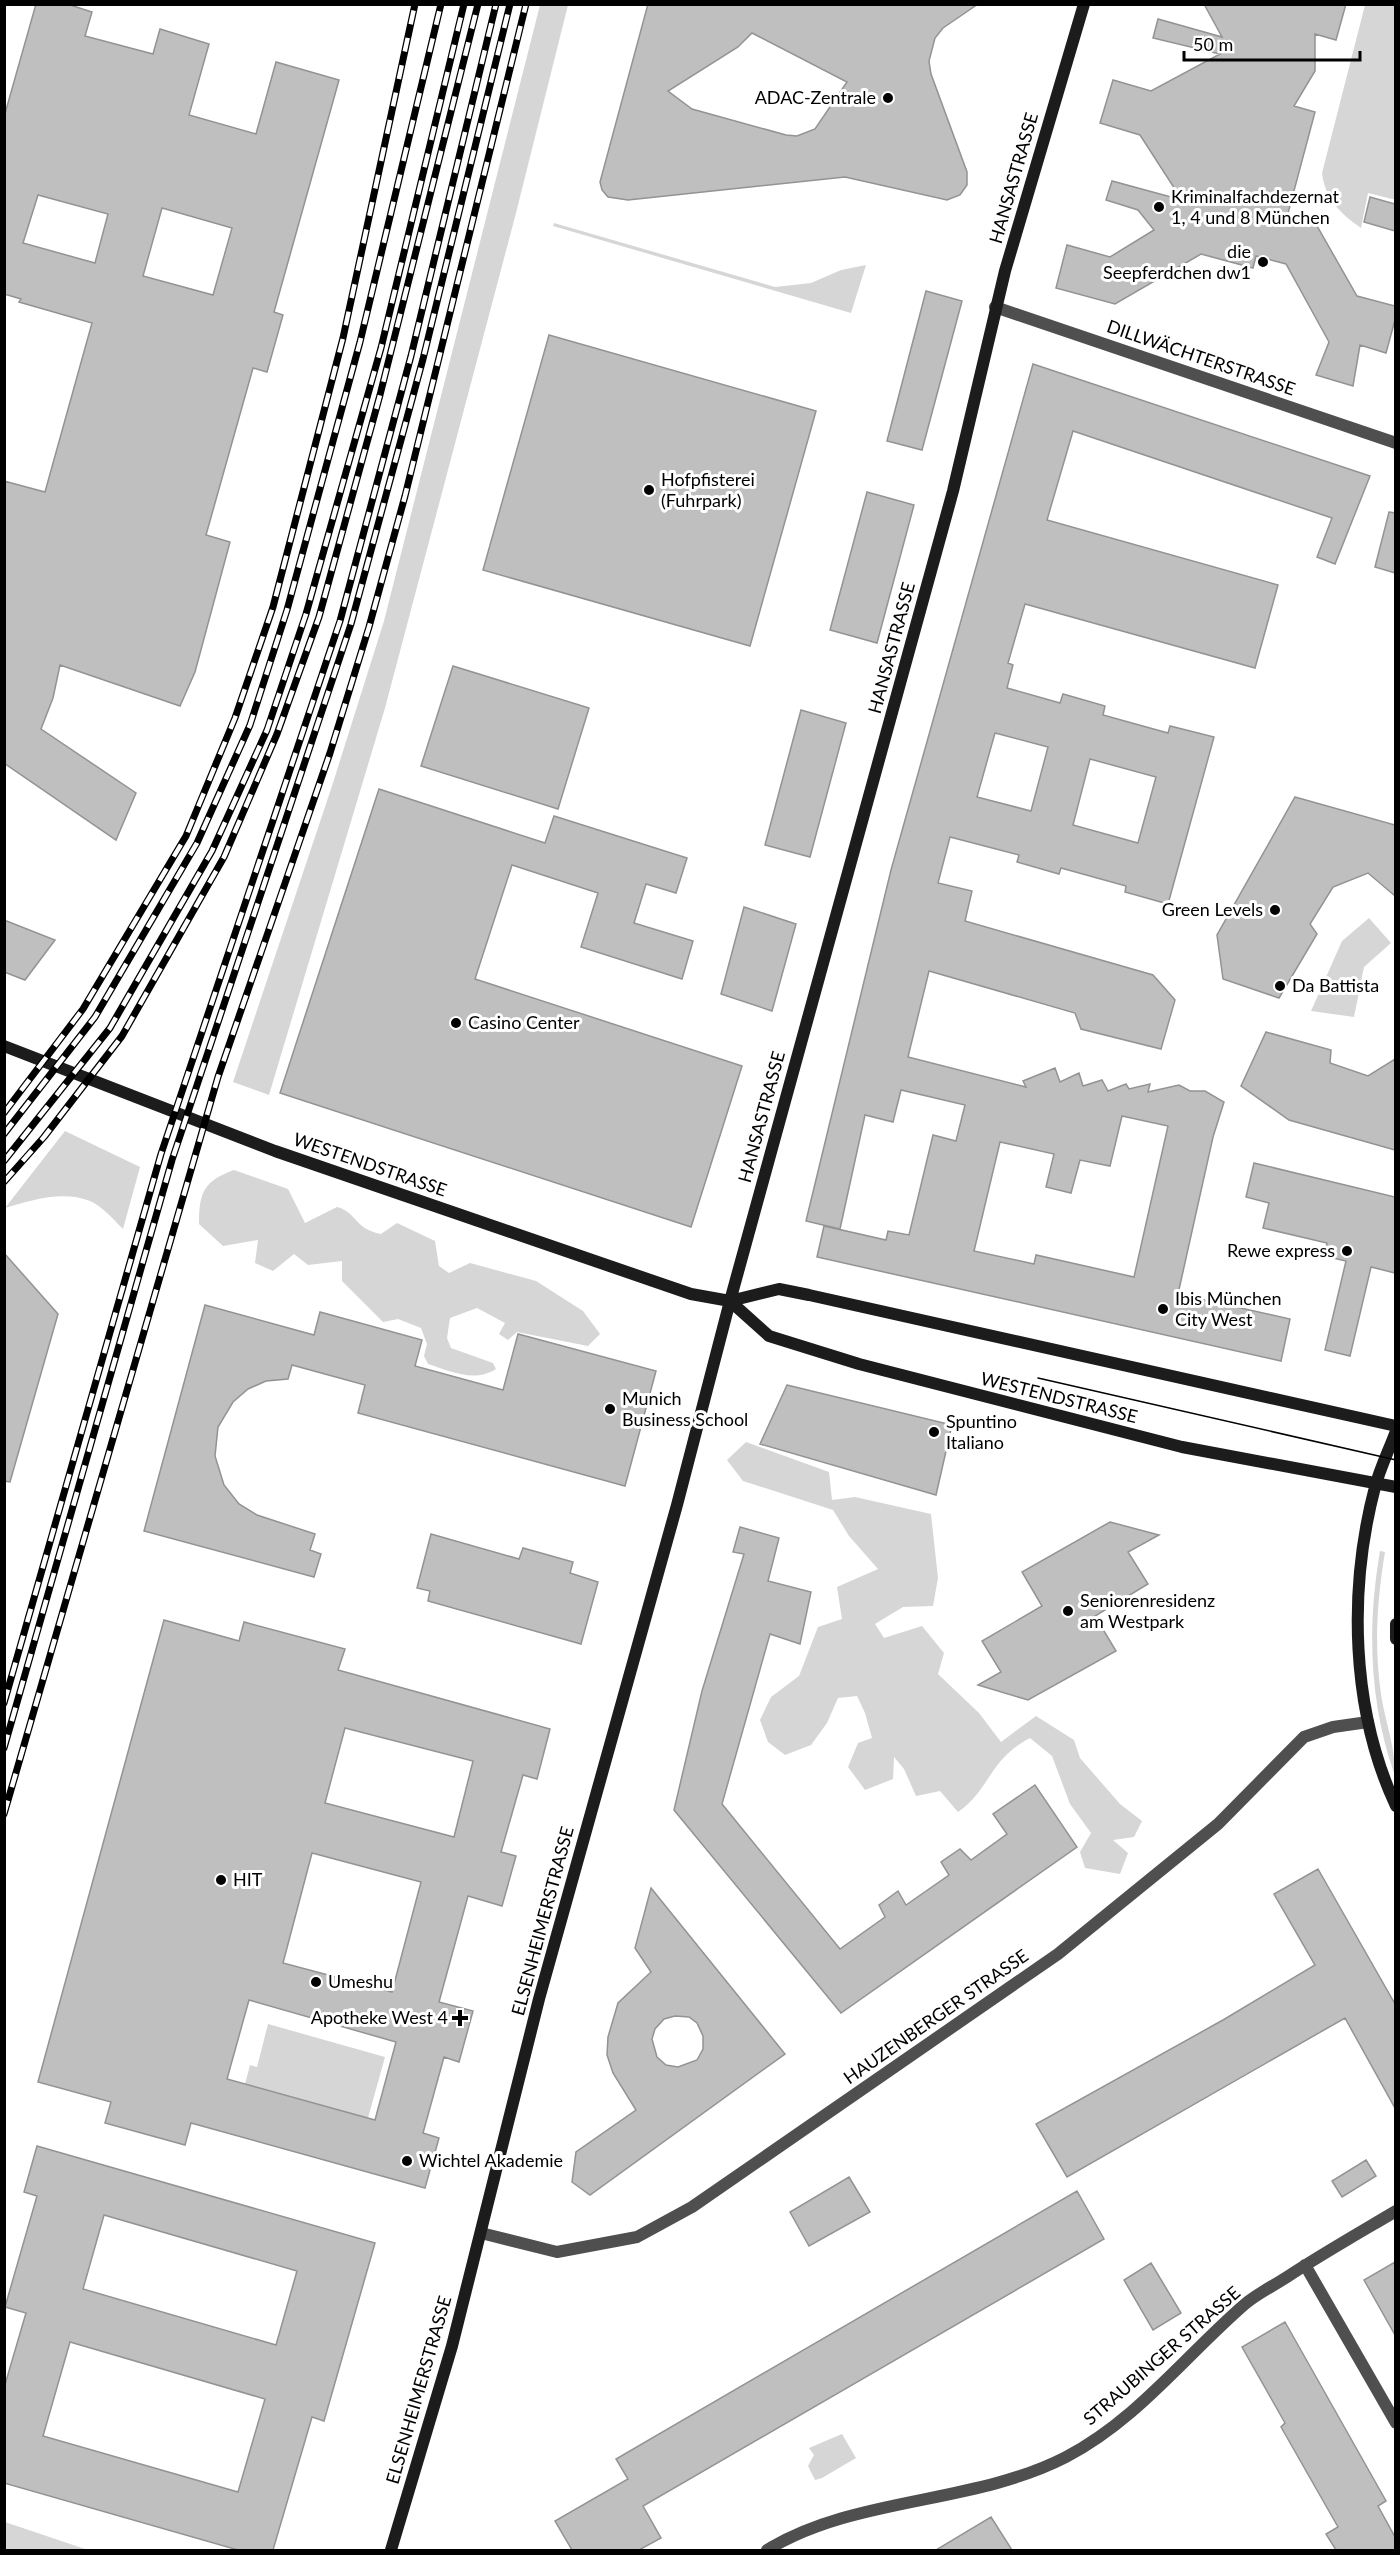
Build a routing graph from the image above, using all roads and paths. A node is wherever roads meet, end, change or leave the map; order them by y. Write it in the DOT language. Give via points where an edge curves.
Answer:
graph roads {
  1 [pos="1084,4"];
  2 [pos="995,307"];
  3 [pos="1395,443"];
  4 [pos="4,1046"];
  5 [pos="730,1301"];
  6 [pos="1395,1426"];
  7 [pos="1395,1431"];
  8 [pos="1376,1485"];
  9 [pos="1395,1487"];
  10 [pos="1395,1624"];
  11 [pos="1395,1639"];
  12 [pos="1368,1722"];
  13 [pos="1395,1806"];
  14 [pos="1395,2211"];
  15 [pos="481,2233"];
  16 [pos="1305,2265"];
  17 [pos="1395,2423"];
  18 [pos="391,2550"];
  19 [pos="767,2550"];
  1 -- 2 [label="main road, HANSASTRASSE"];
  2 -- 3 [label="street, DILLWÄCHTERSTRASSE"];
  2 -- 5 [label="main road, HANSASTRASSE" via="953,491"];
  4 -- 5 [label="main road, WESTENDSTRASSE" via="275,1151 672,1289"];
  5 -- 6 [label="main road, WESTENDSTRASSE" via="779,1289"];
  5 -- 8 [label="main road, WESTENDSTRASSE" via="769,1336 859,1364 1182,1447"];
  5 -- 15 [label="main road, ELSENHEIMERSTRASSE" via="539,2000"];
  7 -- 8 [label="main road"];
  8 -- 9 [label="main road, WESTENDSTRASSE"];
  8 -- 12 [label="main road" via="1365,1539 1359,1621 1360,1672"];
  10 -- 11 [label="main road"];
  12 -- 13 [label="main road"];
  12 -- 15 [label="street, HAUZENBERGER STRASSE" via="1333,1727 1304,1737 1218,1824 1058,1954 692,2207 637,2237 557,2252"];
  14 -- 16 [label="street, STRAUBINGER STRASSE"];
  15 -- 18 [label="main road, ELSENHEIMERSTRASSE"];
  16 -- 17 [label="street"];
  16 -- 19 [label="street, STRAUBINGER STRASSE" via="1246,2303 1110,2431 1065,2457 996,2483 832,2522"];
}
